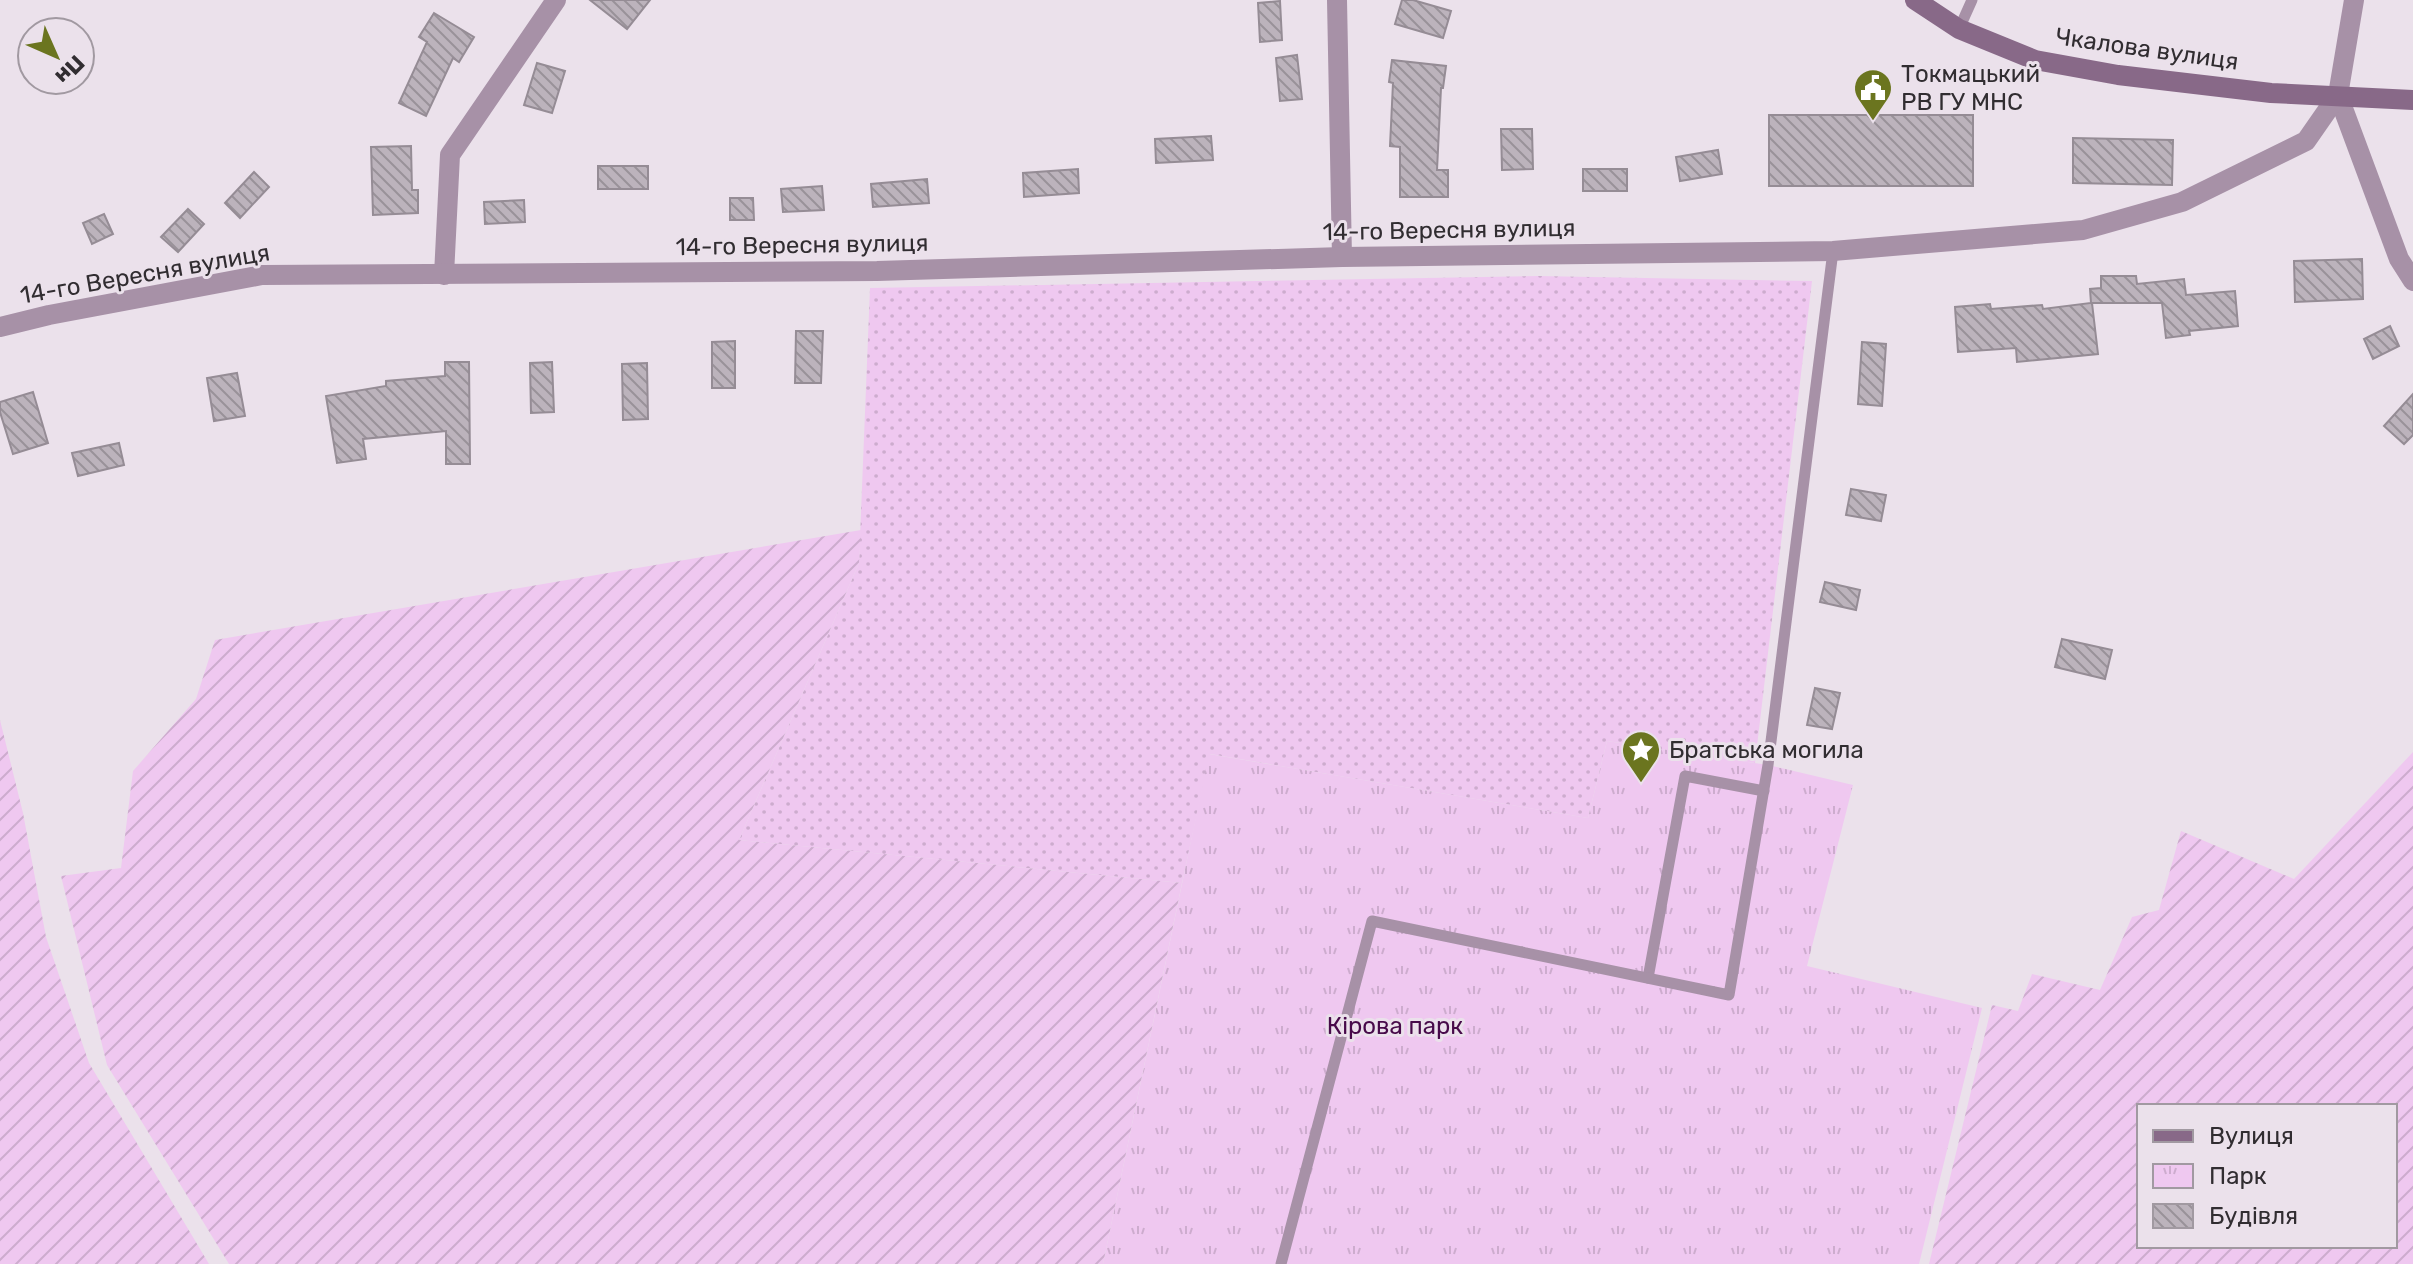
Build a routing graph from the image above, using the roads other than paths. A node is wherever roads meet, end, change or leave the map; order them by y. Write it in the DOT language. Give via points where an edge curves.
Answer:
graph roads {
  1 [pos="556,0"];
  2 [pos="1337,0"];
  3 [pos="1915,0"];
  4 [pos="1972,0"];
  5 [pos="2354,0"];
  6 [pos="1959,29"];
  7 [pos="2338,95"];
  8 [pos="2413,100"];
  9 [pos="1833,251"];
  10 [pos="1342,257"];
  11 [pos="444,275"];
  12 [pos="2413,281"];
  13 [pos="0,327"];
  14 [pos="1764,791"];
  15 [pos="1648,978"];
  16 [pos="1281,1264"];
  1 -- 11 [label="street" via="450,155"];
  2 -- 10 [label="street"];
  3 -- 6 [label="main road, Чкалова вулиця"];
  4 -- 6 [label="lane"];
  5 -- 7 [label="street"];
  6 -- 7 [label="main road, Чкалова вулиця" via="2035,60 2118,75 2271,93"];
  7 -- 8 [label="main road"];
  7 -- 9 [label="street, 14-го Вересня вулиця" via="2306,141 2182,202 2083,230"];
  7 -- 12 [label="street" via="2399,259"];
  9 -- 10 [label="street, 14-го Вересня вулиця"];
  9 -- 14 [label="lane"];
  10 -- 11 [label="street, 14-го Вересня вулиця" via="877,271"];
  11 -- 13 [label="street, 14-го Вересня вулиця" via="262,275"];
  14 -- 15 [label="lane" via="1685,776"];
  14 -- 15 [label="lane" via="1729,995"];
  15 -- 16 [label="lane" via="1372,921"];
}
